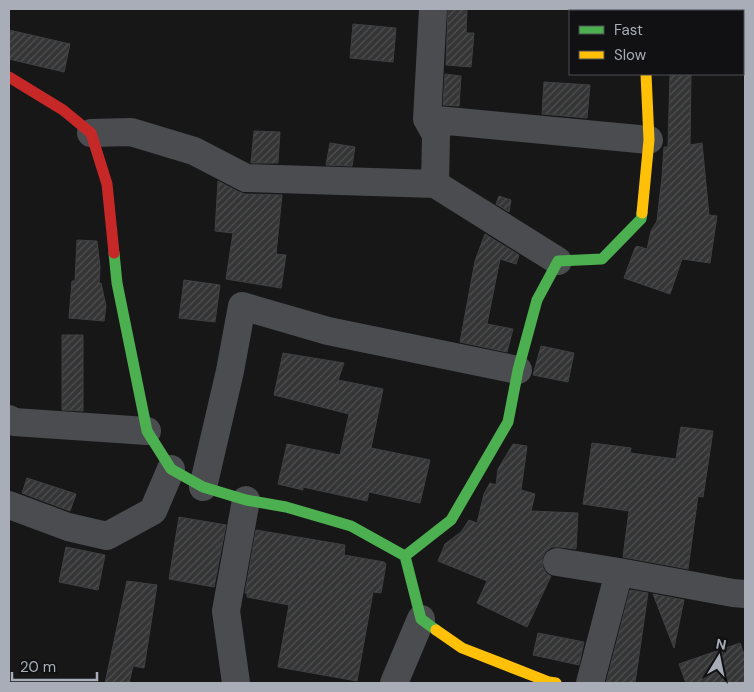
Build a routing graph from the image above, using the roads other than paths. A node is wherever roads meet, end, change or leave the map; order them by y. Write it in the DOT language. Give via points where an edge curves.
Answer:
graph roads {
  1 [pos="433,9"];
  2 [pos="646,75"];
  3 [pos="9,77"];
  4 [pos="427,118"];
  5 [pos="91,133"];
  6 [pos="649,140"];
  7 [pos="434,184"];
  8 [pos="558,261"];
  9 [pos="518,370"];
  10 [pos="9,419"];
  11 [pos="147,431"];
  12 [pos="171,469"];
  13 [pos="204,487"];
  14 [pos="246,500"];
  15 [pos="9,505"];
  16 [pos="405,556"];
  17 [pos="557,562"];
  18 [pos="619,572"];
  19 [pos="745,594"];
  20 [pos="421,619"];
  21 [pos="236,683"];
  22 [pos="394,683"];
  23 [pos="556,683"];
  24 [pos="590,683"];
  1 -- 4 [label="street"];
  2 -- 6 [label="street"];
  3 -- 5 [label="street" via="63,110"];
  4 -- 6 [label="street"];
  4 -- 7 [label="street" via="436,135"];
  5 -- 7 [label="street" via="131,132 194,151 246,178"];
  5 -- 11 [label="street" via="107,184 116,283"];
  6 -- 8 [label="street" via="641,219 602,258"];
  7 -- 8 [label="street"];
  8 -- 9 [label="street" via="538,300"];
  9 -- 13 [label="street" via="328,332 242,306"];
  9 -- 16 [label="street" via="508,422 451,520"];
  10 -- 11 [label="street" via="14,422"];
  11 -- 12 [label="street"];
  12 -- 13 [label="street"];
  12 -- 15 [label="street" via="153,511 107,536 68,527"];
  13 -- 14 [label="street"];
  14 -- 16 [label="street" via="286,507 351,526"];
  14 -- 21 [label="street" via="226,611"];
  16 -- 20 [label="street"];
  17 -- 18 [label="street"];
  18 -- 19 [label="street"];
  18 -- 24 [label="street"];
  20 -- 22 [label="street"];
  20 -- 23 [label="street" via="462,648"];
}
